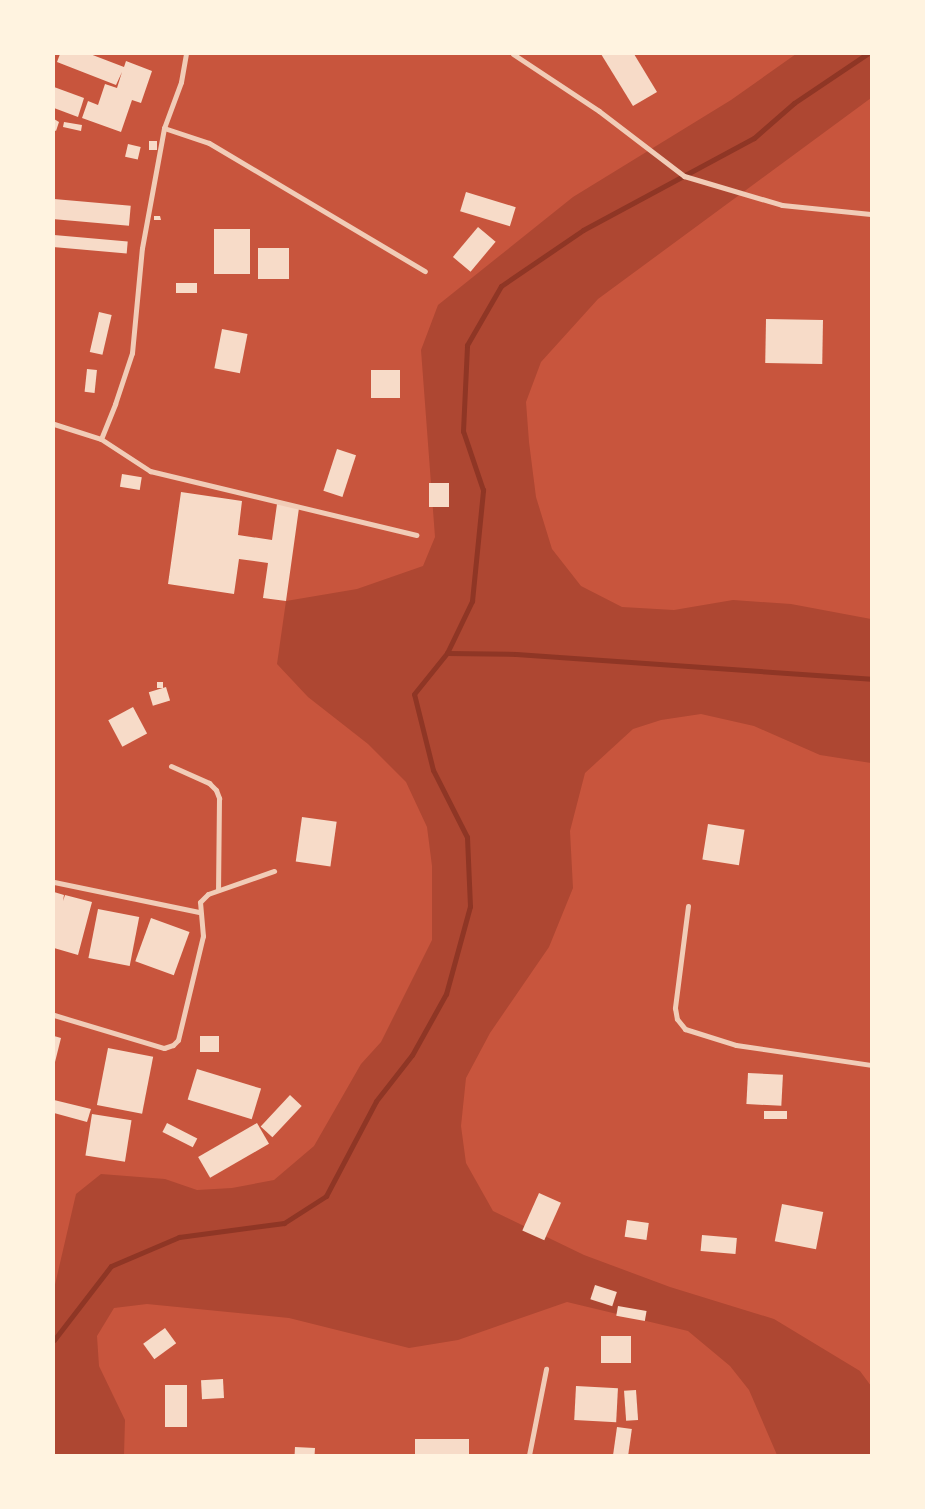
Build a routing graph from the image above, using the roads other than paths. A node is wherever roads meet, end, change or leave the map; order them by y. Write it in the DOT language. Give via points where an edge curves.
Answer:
graph roads {
  1 [pos="186,54"];
  2 [pos="513,54"];
  3 [pos="164,128"];
  4 [pos="871,214"];
  5 [pos="425,271"];
  6 [pos="54,424"];
  7 [pos="101,439"];
  8 [pos="416,535"];
  9 [pos="171,766"];
  10 [pos="274,871"];
  11 [pos="54,882"];
  12 [pos="218,890"];
  13 [pos="688,906"];
  14 [pos="200,912"];
  15 [pos="54,1015"];
  16 [pos="871,1065"];
  17 [pos="546,1369"];
  18 [pos="529,1455"];
  1 -- 3 [label="street" via="181,82"];
  2 -- 4 [label="street" via="599,111 684,176 782,205"];
  3 -- 5 [label="street" via="210,143"];
  3 -- 7 [label="street" via="142,248 132,352"];
  6 -- 7 [label="street"];
  7 -- 8 [label="street" via="150,471"];
  9 -- 12 [label="street" via="210,783 216,790 219,798"];
  10 -- 12 [label="street"];
  11 -- 14 [label="street"];
  12 -- 14 [label="street" via="203,897"];
  13 -- 16 [label="street" via="675,1008 677,1020 685,1029 736,1045"];
  14 -- 15 [label="street" via="203,936 178,1040 173,1045 164,1048"];
  17 -- 18 [label="street"];
}
